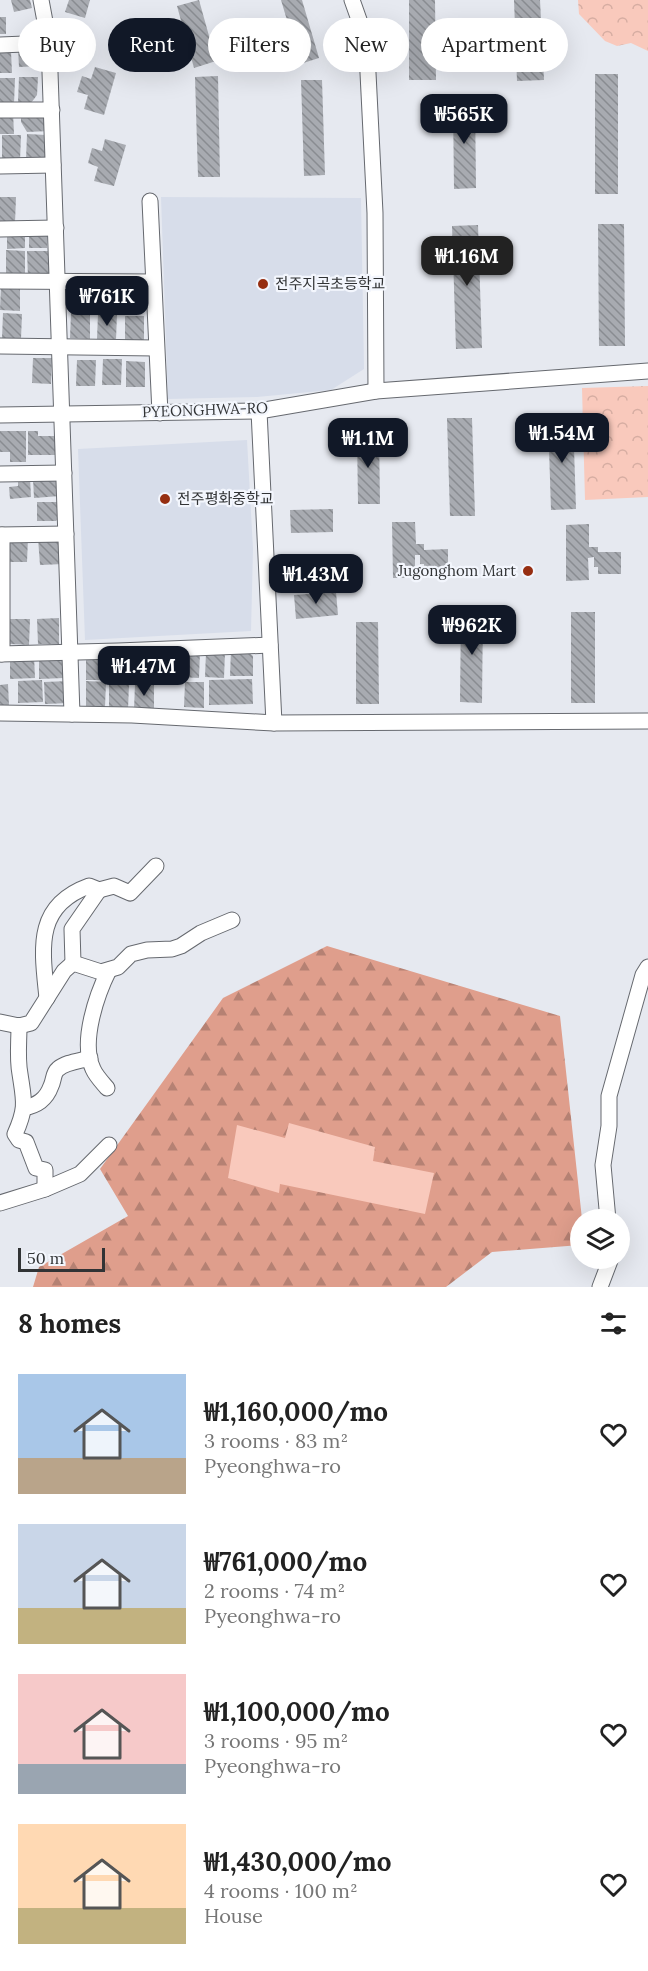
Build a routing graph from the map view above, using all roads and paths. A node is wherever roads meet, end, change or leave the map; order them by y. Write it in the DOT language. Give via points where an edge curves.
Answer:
graph roads {
  1 [pos="41,0"];
  2 [pos="352,0"];
  3 [pos="44,18"];
  4 [pos="18,44"];
  5 [pos="0,45"];
  6 [pos="50,72"];
  7 [pos="0,110"];
  8 [pos="52,110"];
  9 [pos="53,165"];
  10 [pos="0,166"];
  11 [pos="150,201"];
  12 [pos="56,228"];
  13 [pos="0,229"];
  14 [pos="0,281"];
  15 [pos="57,281"];
  16 [pos="153,282"];
  17 [pos="0,346"];
  18 [pos="59,348"];
  19 [pos="156,348"];
  20 [pos="648,371"];
  21 [pos="376,391"];
  22 [pos="259,411"];
  23 [pos="62,413"];
  24 [pos="160,413"];
  25 [pos="0,415"];
  26 [pos="64,473"];
  27 [pos="0,474"];
  28 [pos="66,534"];
  29 [pos="1,535"];
  30 [pos="270,645"];
  31 [pos="70,652"];
  32 [pos="1,654"];
  33 [pos="0,713"];
  34 [pos="72,714"];
  35 [pos="648,721"];
  36 [pos="274,723"];
  37 [pos="156,866"];
  38 [pos="99,890"];
  39 [pos="232,920"];
  40 [pos="74,963"];
  41 [pos="648,967"];
  42 [pos="109,970"];
  43 [pos="47,998"];
  44 [pos="0,1023"];
  45 [pos="19,1026"];
  46 [pos="90,1058"];
  47 [pos="107,1088"];
  48 [pos="24,1108"];
  49 [pos="109,1145"];
  50 [pos="45,1189"];
  51 [pos="0,1203"];
  52 [pos="607,1209"];
  53 [pos="607,1269"];
  54 [pos="600,1287"];
  1 -- 3 [label="street"];
  2 -- 21 [label="street" via="367,53 375,213"];
  4 -- 5 [label="street"];
  6 -- 8 [label="street"];
  7 -- 8 [label="street"];
  8 -- 9 [label="street"];
  9 -- 10 [label="street"];
  9 -- 12 [label="street"];
  11 -- 16 [label="street"];
  12 -- 13 [label="street"];
  12 -- 15 [label="street"];
  14 -- 15 [label="street"];
  15 -- 16 [label="street"];
  15 -- 18 [label="street"];
  16 -- 19 [label="street"];
  17 -- 18 [label="street"];
  18 -- 19 [label="street"];
  18 -- 23 [label="street"];
  19 -- 24 [label="street"];
  20 -- 21 [label="street, PYEONGHWA-RO"];
  21 -- 22 [label="street, PYEONGHWA-RO"];
  22 -- 24 [label="street, PYEONGHWA-RO"];
  22 -- 30 [label="street"];
  23 -- 24 [label="street, PYEONGHWA-RO"];
  23 -- 25 [label="street, PYEONGHWA-RO"];
  23 -- 26 [label="street"];
  26 -- 27 [label="street"];
  26 -- 28 [label="street"];
  28 -- 29 [label="street"];
  28 -- 31 [label="street"];
  29 -- 32 [label="street"];
  30 -- 31 [label="street"];
  30 -- 36 [label="street"];
  31 -- 32 [label="street"];
  31 -- 34 [label="street"];
  33 -- 34 [label="street"];
  34 -- 36 [label="street"];
  35 -- 36 [label="street"];
  37 -- 38 [label="street" via="130,893 114,886"];
  38 -- 40 [label="street" via="72,929"];
  38 -- 43 [label="street" via="89,886 72,892 50,915 43,945"];
  39 -- 42 [label="street" via="181,946 131,954"];
  40 -- 42 [label="street" via="101,972"];
  40 -- 43 [label="street" via="64,971"];
  41 -- 52 [label="street" via="609,1096 603,1165"];
  42 -- 46 [label="street" via="92,1014"];
  43 -- 45 [label="street" via="31,1023"];
  44 -- 45 [label="street"];
  45 -- 48 [label="street"];
  46 -- 47 [label="street"];
  46 -- 48 [label="street" via="59,1068 45,1097 37,1105"];
  48 -- 50 [label="street" via="15,1134 26,1142 36,1168 45,1170"];
  49 -- 50 [label="street" via="80,1174"];
  50 -- 51 [label="street"];
  53 -- 54 [label="street"];
}
